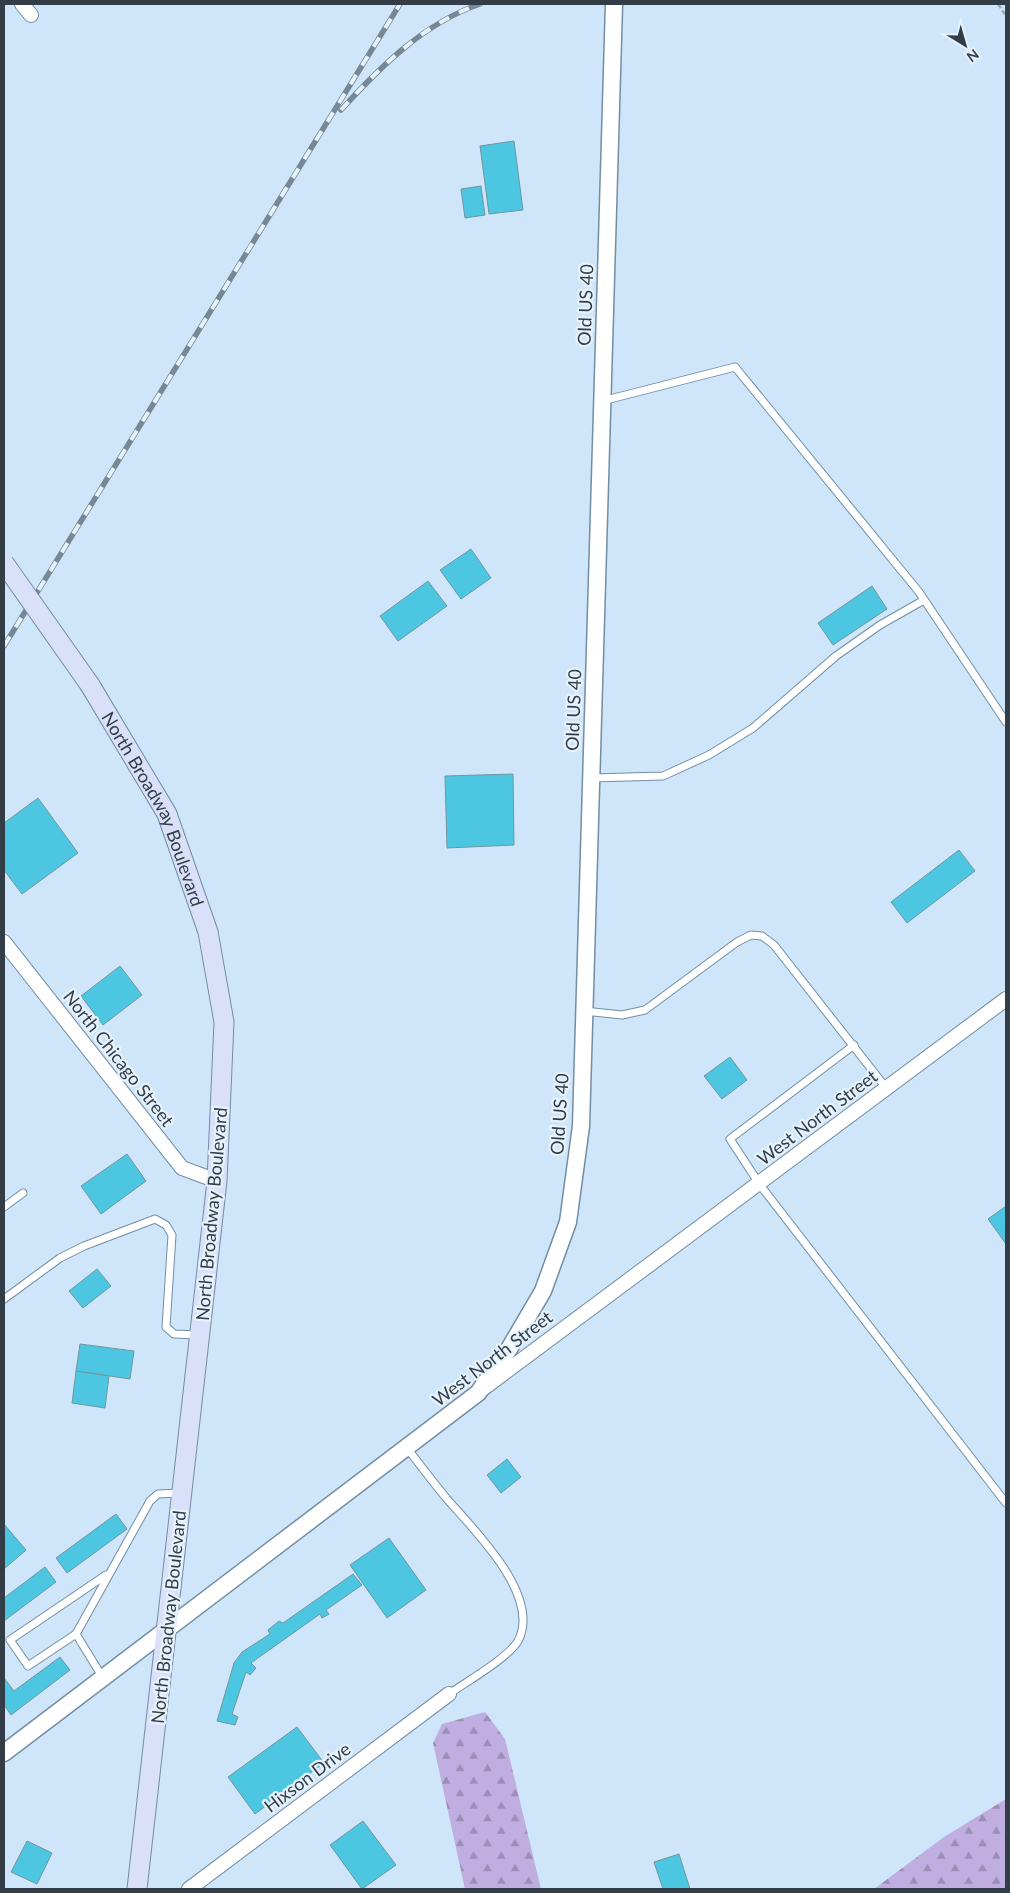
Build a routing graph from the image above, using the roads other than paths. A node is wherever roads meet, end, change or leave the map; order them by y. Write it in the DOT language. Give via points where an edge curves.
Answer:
graph roads {
  1 [pos="22,4"];
  2 [pos="614,4"];
  3 [pos="32,15"];
  4 [pos="602,401"];
  5 [pos="4,563"];
  6 [pos="924,600"];
  7 [pos="1006,722"];
  8 [pos="591,778"];
  9 [pos="4,942"];
  10 [pos="1006,999"];
  11 [pos="584,1011"];
  12 [pos="854,1046"];
  13 [pos="887,1089"];
  14 [pos="217,1181"];
  15 [pos="760,1185"];
  16 [pos="23,1193"];
  17 [pos="4,1207"];
  18 [pos="4,1299"];
  19 [pos="200,1335"];
  20 [pos="478,1393"];
  21 [pos="407,1447"];
  22 [pos="182,1493"];
  23 [pos="1006,1503"];
  24 [pos="109,1574"];
  25 [pos="166,1632"];
  26 [pos="76,1634"];
  27 [pos="103,1678"];
  28 [pos="449,1694"];
  29 [pos="4,1753"];
  30 [pos="137,1889"];
  31 [pos="189,1889"];
  1 -- 3 [label="street"];
  2 -- 4 [label="street, Old US 40"];
  4 -- 6 [label="lane" via="735,367"];
  4 -- 8 [label="street, Old US 40"];
  5 -- 14 [label="main road, North Broadway Boulevard, bridge" via="90,686 167,814 208,932 224,1022"];
  6 -- 7 [label="lane"];
  6 -- 8 [label="lane" via="880,625 836,656 753,728 709,756 664,776"];
  8 -- 11 [label="street, Old US 40"];
  9 -- 14 [label="street, North Chicago Street" via="182,1168"];
  10 -- 13 [label="street, West North Street"];
  11 -- 12 [label="lane" via="622,1015 645,1010 737,942 751,935 762,936 774,945"];
  11 -- 20 [label="street, Old US 40" via="581,1126 568,1222 543,1291 510,1349"];
  12 -- 13 [label="lane"];
  12 -- 15 [label="lane" via="730,1139"];
  13 -- 15 [label="street, West North Street"];
  14 -- 19 [label="main road, North Broadway Boulevard"];
  15 -- 20 [label="street, West North Street"];
  15 -- 23 [label="lane"];
  16 -- 17 [label="lane"];
  18 -- 19 [label="lane" via="60,1258 155,1219 166,1225 172,1235 166,1327 174,1334"];
  19 -- 22 [label="main road, North Broadway Boulevard"];
  20 -- 21 [label="street, West North Street"];
  21 -- 25 [label="street, West North Street"];
  21 -- 28 [label="lane" via="496,1558 513,1584 521,1604 524,1622 517,1642"];
  22 -- 24 [label="lane" via="158,1494 150,1501"];
  22 -- 25 [label="main road, North Broadway Boulevard"];
  24 -- 26 [label="lane"];
  24 -- 26 [label="lane" via="10,1640 28,1666"];
  25 -- 27 [label="street, West North Street"];
  25 -- 30 [label="main road, North Broadway Boulevard"];
  26 -- 27 [label="lane"];
  27 -- 29 [label="street, West North Street"];
  28 -- 31 [label="street, Hixson Drive"];
}
